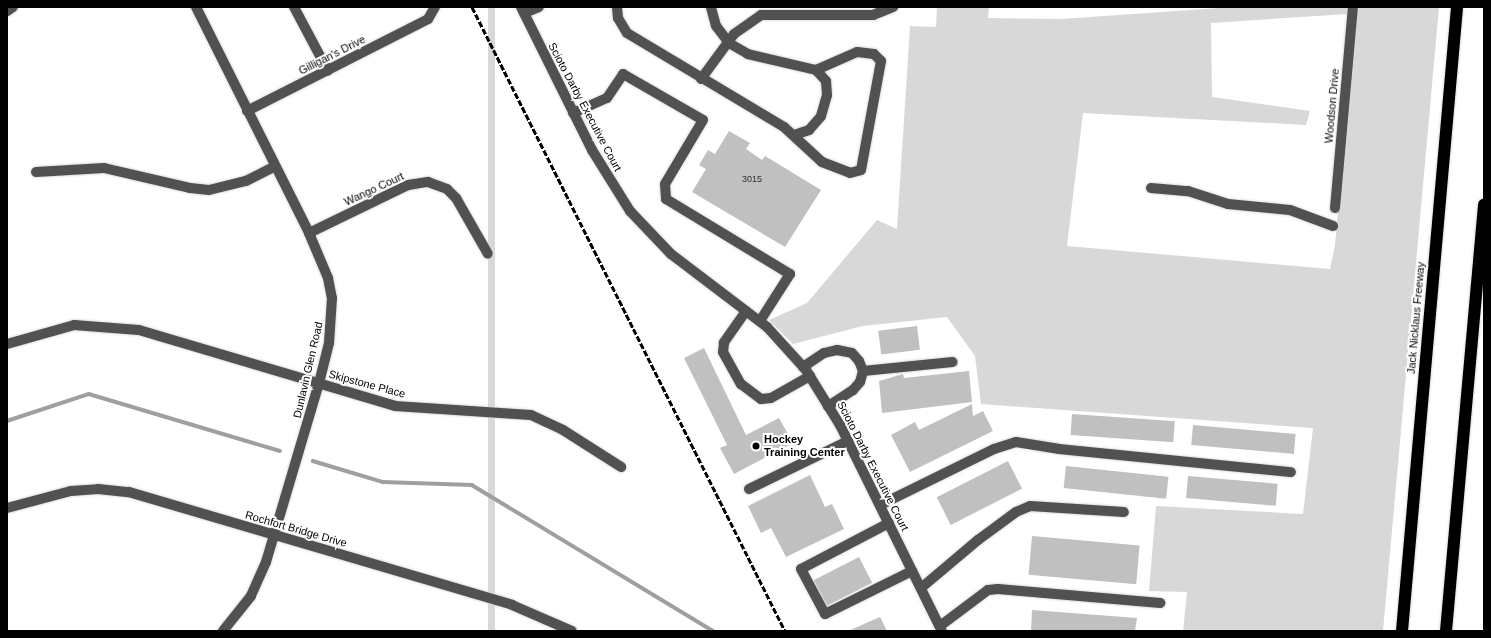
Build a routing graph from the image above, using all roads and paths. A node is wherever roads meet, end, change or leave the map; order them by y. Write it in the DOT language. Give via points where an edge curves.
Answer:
graph roads {
  1 [pos="14,7"];
  2 [pos="196,7"];
  3 [pos="294,7"];
  4 [pos="434,7"];
  5 [pos="539,7"];
  6 [pos="617,7"];
  7 [pos="711,7"];
  8 [pos="893,7"];
  9 [pos="1353,7"];
  10 [pos="1456,7"];
  11 [pos="522,10"];
  12 [pos="7,11"];
  13 [pos="761,11"];
  14 [pos="729,43"];
  15 [pos="816,70"];
  16 [pos="328,71"];
  17 [pos="701,79"];
  18 [pos="247,111"];
  19 [pos="573,113"];
  20 [pos="794,135"];
  21 [pos="274,167"];
  22 [pos="36,172"];
  23 [pos="1151,188"];
  24 [pos="1484,205"];
  25 [pos="1335,208"];
  26 [pos="1333,226"];
  27 [pos="309,233"];
  28 [pos="488,254"];
  29 [pos="746,311"];
  30 [pos="760,321"];
  31 [pos="7,344"];
  32 [pos="953,362"];
  33 [pos="803,367"];
  34 [pos="863,371"];
  35 [pos="810,376"];
  36 [pos="319,383"];
  37 [pos="828,406"];
  38 [pos="848,440"];
  39 [pos="621,467"];
  40 [pos="1291,472"];
  41 [pos="749,489"];
  42 [pos="880,505"];
  43 [pos="7,508"];
  44 [pos="1124,512"];
  45 [pos="889,523"];
  46 [pos="274,535"];
  47 [pos="912,571"];
  48 [pos="921,588"];
  49 [pos="1160,603"];
  50 [pos="941,628"];
  51 [pos="223,631"];
  52 [pos="572,631"];
  53 [pos="1402,631"];
  54 [pos="1446,631"];
  1 -- 12 [label="street"];
  2 -- 18 [label="street, Dunlavin Glen Road"];
  3 -- 16 [label="street"];
  4 -- 16 [label="street, Gilligan's Drive" via="428,19"];
  5 -- 11 [label="street"];
  6 -- 17 [label="street" via="618,18 627,33"];
  7 -- 14 [label="street" via="716,26"];
  8 -- 13 [label="street" via="873,15"];
  9 -- 25 [label="street, Woodson Drive"];
  10 -- 53 [label="highway, Jack Nicklaus Freeway"];
  11 -- 19 [label="street, Scioto Darby Executive Court"];
  13 -- 14 [label="street" via="747,22"];
  14 -- 15 [label="street" via="748,54"];
  14 -- 17 [label="street"];
  15 -- 20 [label="street" via="826,81 827,95 821,116 809,130"];
  15 -- 20 [label="street" via="857,52 874,54 881,61 861,170 850,173 822,162"];
  16 -- 18 [label="street, Gilligan's Drive"];
  17 -- 20 [label="street"];
  18 -- 21 [label="street, Dunlavin Glen Road"];
  19 -- 29 [label="street, Scioto Darby Executive Court" via="630,211 671,254"];
  19 -- 30 [label="street" via="606,98 623,74 703,120 665,184 666,199 790,274"];
  21 -- 22 [label="street" via="246,181 209,190 104,168"];
  21 -- 27 [label="street, Dunlavin Glen Road"];
  23 -- 26 [label="street" via="1188,192 1228,204 1290,210"];
  24 -- 54 [label="highway"];
  27 -- 28 [label="street, Wango Court" via="408,185 428,182 447,189 456,198"];
  27 -- 36 [label="street, Dunlavin Glen Road" via="328,278 332,298 329,343"];
  29 -- 30 [label="street, Scioto Darby Executive Court"];
  29 -- 35 [label="street" via="724,343 723,352 740,384 761,399 771,398"];
  30 -- 33 [label="street, Scioto Darby Executive Court"];
  31 -- 36 [label="street, Skipstone Place" via="74,325 139,330"];
  32 -- 34 [label="street"];
  33 -- 34 [label="street" via="824,353 842,350 852,353"];
  33 -- 35 [label="street, Scioto Darby Executive Court"];
  34 -- 37 [label="street" via="853,390"];
  35 -- 37 [label="street, Scioto Darby Executive Court"];
  36 -- 39 [label="street, Skipstone Place" via="396,406 531,415 563,430"];
  36 -- 46 [label="street, Dunlavin Glen Road"];
  37 -- 38 [label="street, Scioto Darby Executive Court"];
  38 -- 41 [label="street"];
  38 -- 42 [label="street, Scioto Darby Executive Court"];
  40 -- 42 [label="street" via="1059,449 1016,442 994,449"];
  42 -- 45 [label="street, Scioto Darby Executive Court"];
  43 -- 46 [label="street, Rochfort Bridge Drive" via="71,491 98,488 129,492"];
  44 -- 48 [label="street" via="1030,506 1016,512 978,540"];
  45 -- 47 [label="street, Scioto Darby Executive Court"];
  45 -- 47 [label="street" via="801,569 824,614"];
  46 -- 51 [label="street, Dunlavin Glen Road" via="251,596"];
  46 -- 52 [label="street, Rochfort Bridge Drive" via="512,605"];
  47 -- 48 [label="street, Scioto Darby Executive Court"];
  48 -- 50 [label="street, Scioto Darby Executive Court"];
  49 -- 50 [label="street" via="988,590"];
}
